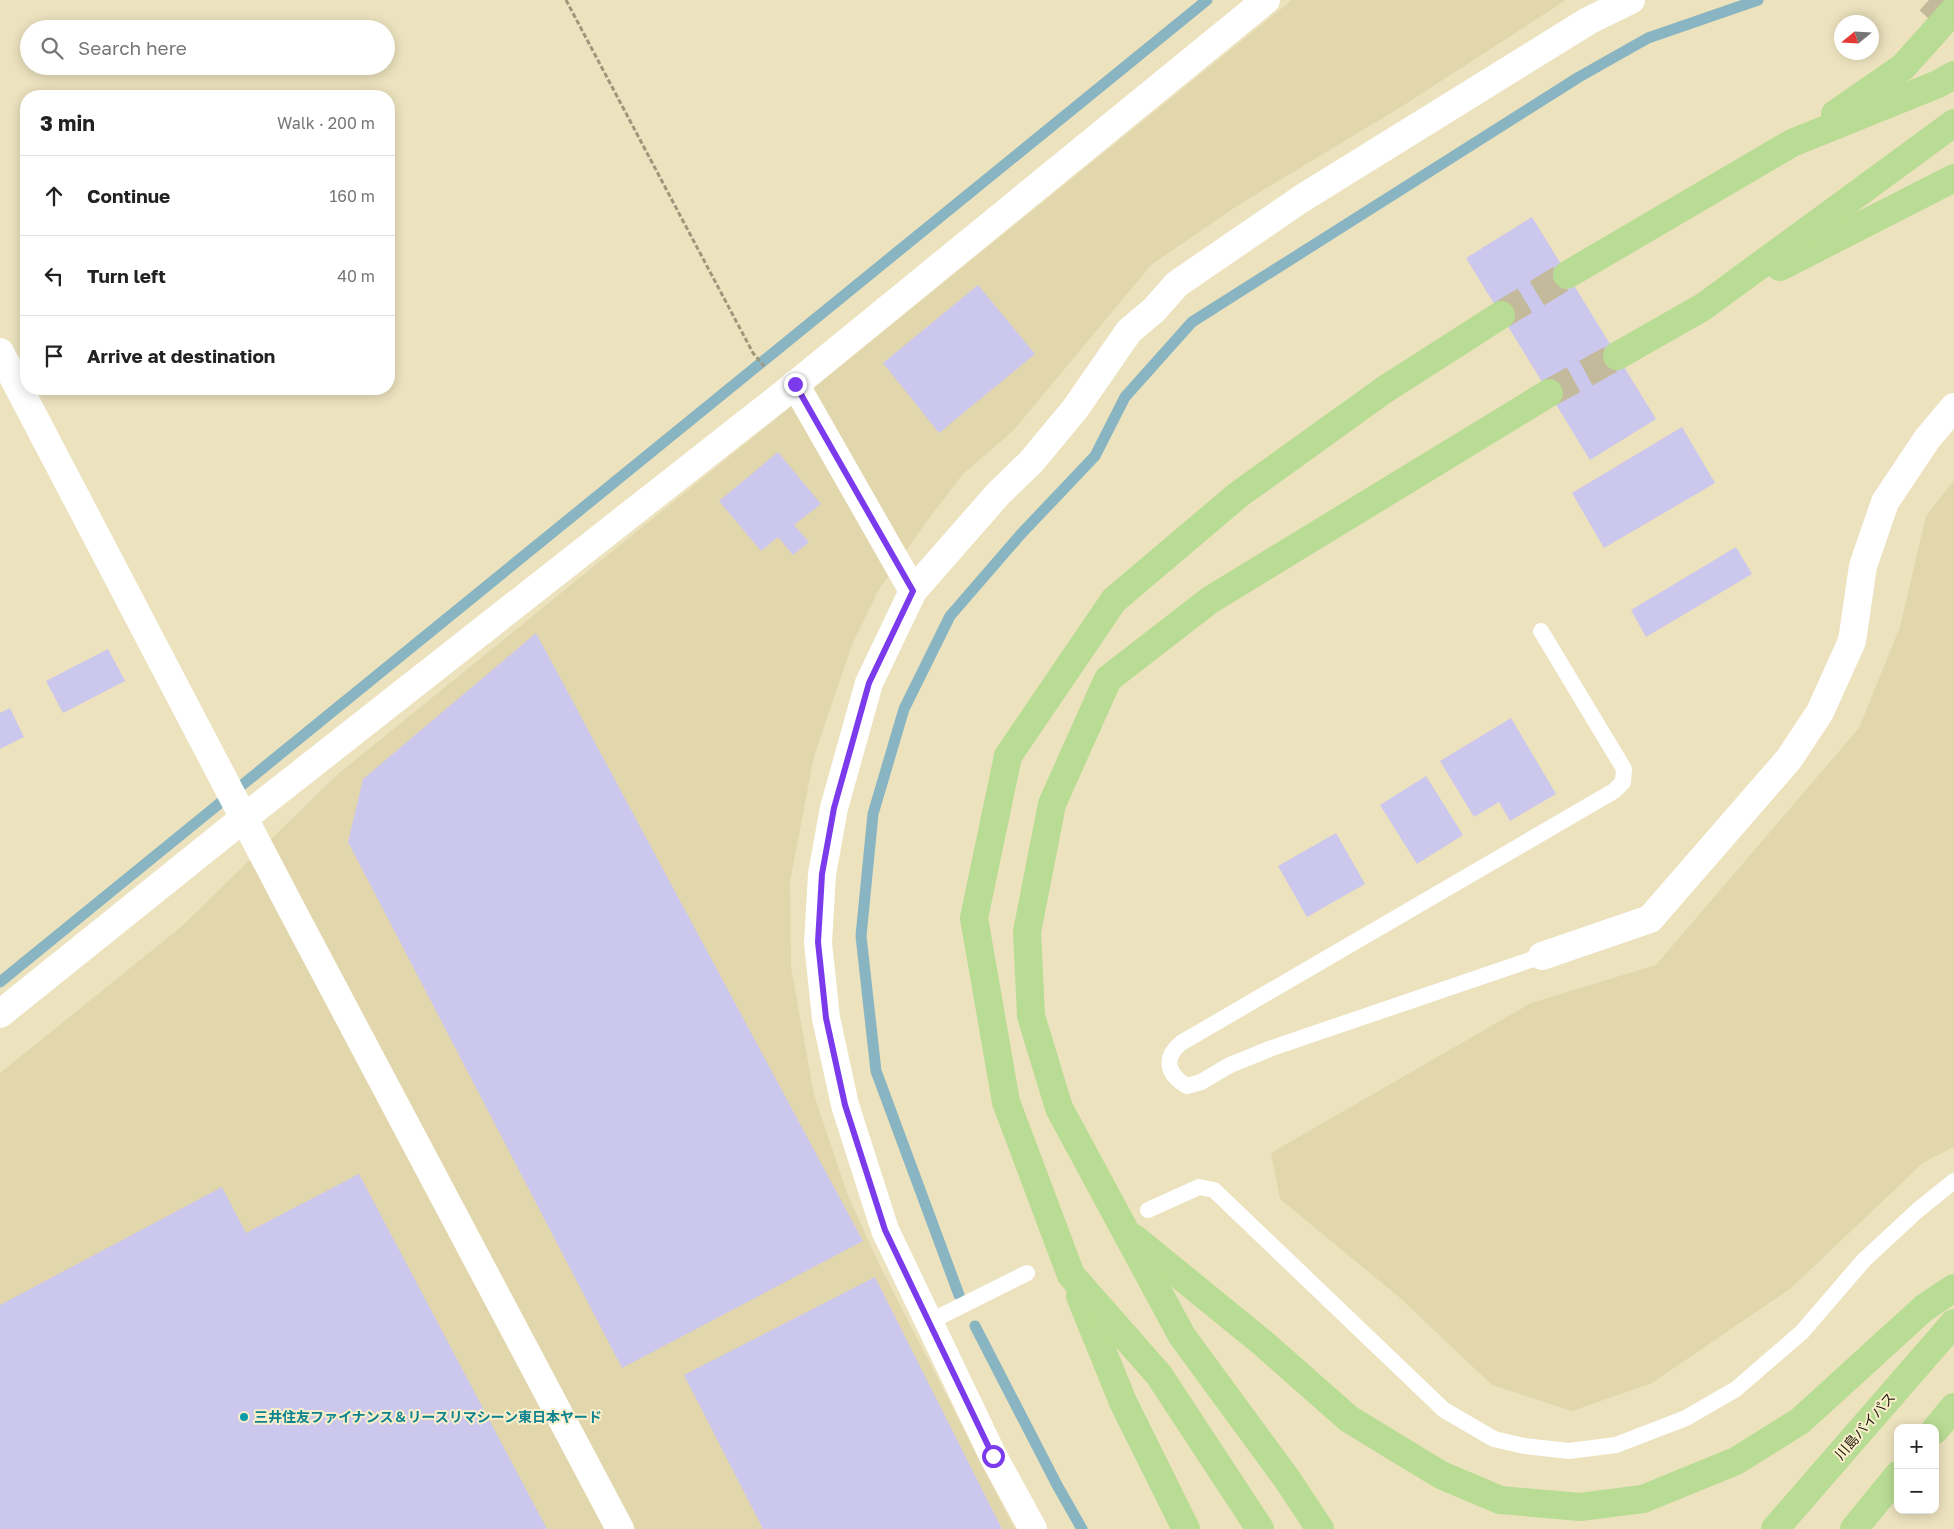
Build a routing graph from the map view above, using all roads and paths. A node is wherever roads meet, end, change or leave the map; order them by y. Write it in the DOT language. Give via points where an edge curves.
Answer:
graph roads {
  1 [pos="566,0"];
  2 [pos="1266,0"];
  3 [pos="1631,0"];
  4 [pos="1954,10"];
  5 [pos="1954,75"];
  6 [pos="1954,124"];
  7 [pos="1792,143"];
  8 [pos="1954,178"];
  9 [pos="1567,275"];
  10 [pos="1703,307"];
  11 [pos="1501,314"];
  12 [pos="0,352"];
  13 [pos="1617,356"];
  14 [pos="790,388"];
  15 [pos="20,390"];
  16 [pos="1549,393"];
  17 [pos="23,395"];
  18 [pos="1954,407"];
  19 [pos="913,591"];
  20 [pos="1541,631"];
  21 [pos="244,818"];
  22 [pos="1542,956"];
  23 [pos="0,1014"];
  24 [pos="1954,1180"];
  25 [pos="1148,1210"];
  26 [pos="1123,1229"];
  27 [pos="1027,1273"];
  28 [pos="1071,1275"];
  29 [pos="1954,1288"];
  30 [pos="929,1322"];
  31 [pos="1954,1323"];
  32 [pos="1954,1407"];
  33 [pos="1939,1425"];
  34 [pos="1894,1480"];
  35 [pos="620,1529"];
  36 [pos="1033,1529"];
  37 [pos="1186,1529"];
  38 [pos="1260,1529"];
  39 [pos="1320,1529"];
  40 [pos="1775,1529"];
  41 [pos="1854,1529"];
  1 -- 14 [label="path" via="753,353"];
  2 -- 14 [label="street"];
  3 -- 19 [label="street" via="1588,21 1301,199 1177,284 1129,331 1075,409 1037,455 998,494"];
  4 -- 7 [label="highway" via="1903,67"];
  5 -- 7 [label="highway"];
  6 -- 10 [label="highway"];
  7 -- 9 [label="highway"];
  8 -- 10 [label="highway"];
  10 -- 13 [label="highway"];
  11 -- 28 [label="highway" via="1384,390 1238,495 1114,600 1008,756 974,918 1006,1102"];
  12 -- 15 [label="street"];
  14 -- 19 [label="street"];
  14 -- 21 [label="street"];
  16 -- 26 [label="highway" via="1210,600 1108,679 1052,804 1027,932 1031,1016 1059,1108"];
  17 -- 21 [label="street"];
  18 -- 22 [label="street" via="1927,439 1885,502 1863,566 1852,641 1820,712 1789,759 1650,919"];
  19 -- 30 [label="street" via="869,683 834,808 822,874 818,942 826,1018 845,1105 885,1230"];
  20 -- 22 [label="lane" via="1624,769 1623,782 1614,791 1181,1043 1172,1050 1168,1062 1176,1080 1187,1086 1272,1048"];
  21 -- 23 [label="street"];
  21 -- 35 [label="street"];
  24 -- 25 [label="lane" via="1864,1260 1802,1332 1736,1388 1686,1418 1616,1445 1569,1451 1494,1439 1444,1410 1214,1190 1199,1186"];
  26 -- 29 [label="highway" via="1264,1344 1349,1419 1441,1475 1500,1500 1580,1507 1643,1498 1736,1461 1800,1421 1924,1308"];
  26 -- 39 [label="highway" via="1182,1336"];
  27 -- 30 [label="lane"];
  28 -- 37 [label="highway" via="1123,1402"];
  28 -- 38 [label="highway" via="1159,1375"];
  30 -- 36 [label="street" via="993,1456"];
  31 -- 40 [label="highway, 川島バイパス"];
  32 -- 33 [label="highway"];
  34 -- 41 [label="highway"];
}
